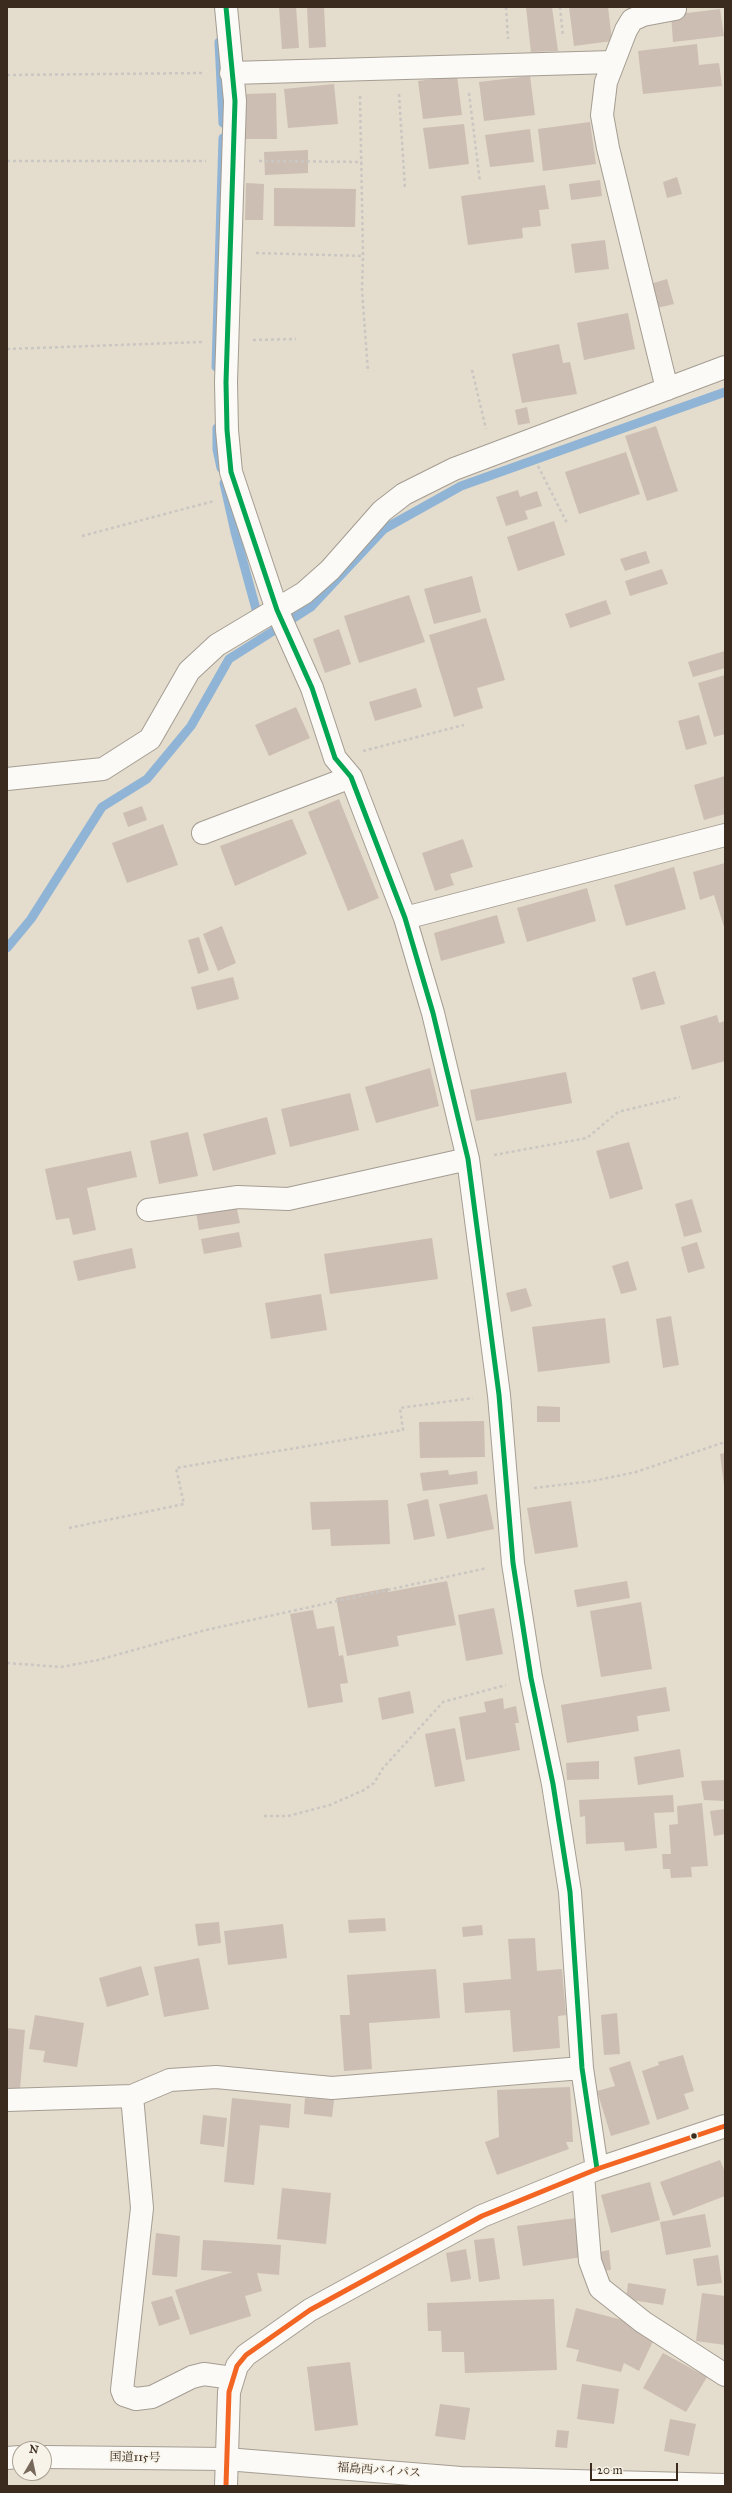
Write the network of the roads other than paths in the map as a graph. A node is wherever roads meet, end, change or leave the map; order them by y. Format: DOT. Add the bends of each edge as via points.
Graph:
graph roads {
  1 [pos="226,7"];
  2 [pos="675,9"];
  3 [pos="631,13"];
  4 [pos="613,62"];
  5 [pos="231,72"];
  6 [pos="725,367"];
  7 [pos="666,389"];
  8 [pos="277,610"];
  9 [pos="351,777"];
  10 [pos="7,779"];
  11 [pos="203,833"];
  12 [pos="725,835"];
  13 [pos="404,918"];
  14 [pos="468,1159"];
  15 [pos="148,1210"];
  16 [pos="582,2068"];
  17 [pos="132,2096"];
  18 [pos="7,2100"];
  19 [pos="725,2126"];
  20 [pos="590,2172"];
  21 [pos="725,2375"];
  22 [pos="232,2378"];
  23 [pos="52,2457"];
  24 [pos="226,2459"];
  25 [pos="725,2485"];
  26 [pos="226,2486"];
  1 -- 5 [label="main road"];
  2 -- 3 [label="main road" via="643,15"];
  3 -- 4 [label="main road"];
  4 -- 5 [label="main road"];
  4 -- 7 [label="main road" via="606,82 602,115"];
  5 -- 8 [label="main road" via="236,100 227,341 227,430 231,472"];
  6 -- 7 [label="main road"];
  7 -- 8 [label="main road" via="454,469 404,494 382,512 325,575 304,594"];
  8 -- 9 [label="main road" via="312,688 335,758"];
  8 -- 10 [label="main road" via="217,645 189,671 150,740 103,769"];
  9 -- 11 [label="main road"];
  9 -- 13 [label="main road"];
  12 -- 13 [label="main road"];
  13 -- 14 [label="main road" via="433,1013"];
  14 -- 15 [label="main road" via="288,1199 238,1197"];
  14 -- 16 [label="main road" via="499,1395 513,1563 570,1892"];
  16 -- 17 [label="main road" via="332,2088 216,2077 170,2080"];
  16 -- 20 [label="main road"];
  17 -- 18 [label="main road"];
  17 -- 22 [label="main road" via="142,2208 122,2390 124,2395 136,2399 152,2397 192,2377 204,2374"];
  19 -- 20 [label="main road"];
  20 -- 21 [label="main road" via="590,2261 600,2288 643,2322"];
  20 -- 22 [label="main road" via="482,2216 310,2310 246,2355"];
  22 -- 24 [label="main road"];
  23 -- 24 [label="main road, 国道115号"];
  24 -- 25 [label="main road, 福島西バイパス" via="462,2478"];
  24 -- 26 [label="main road"];
}
